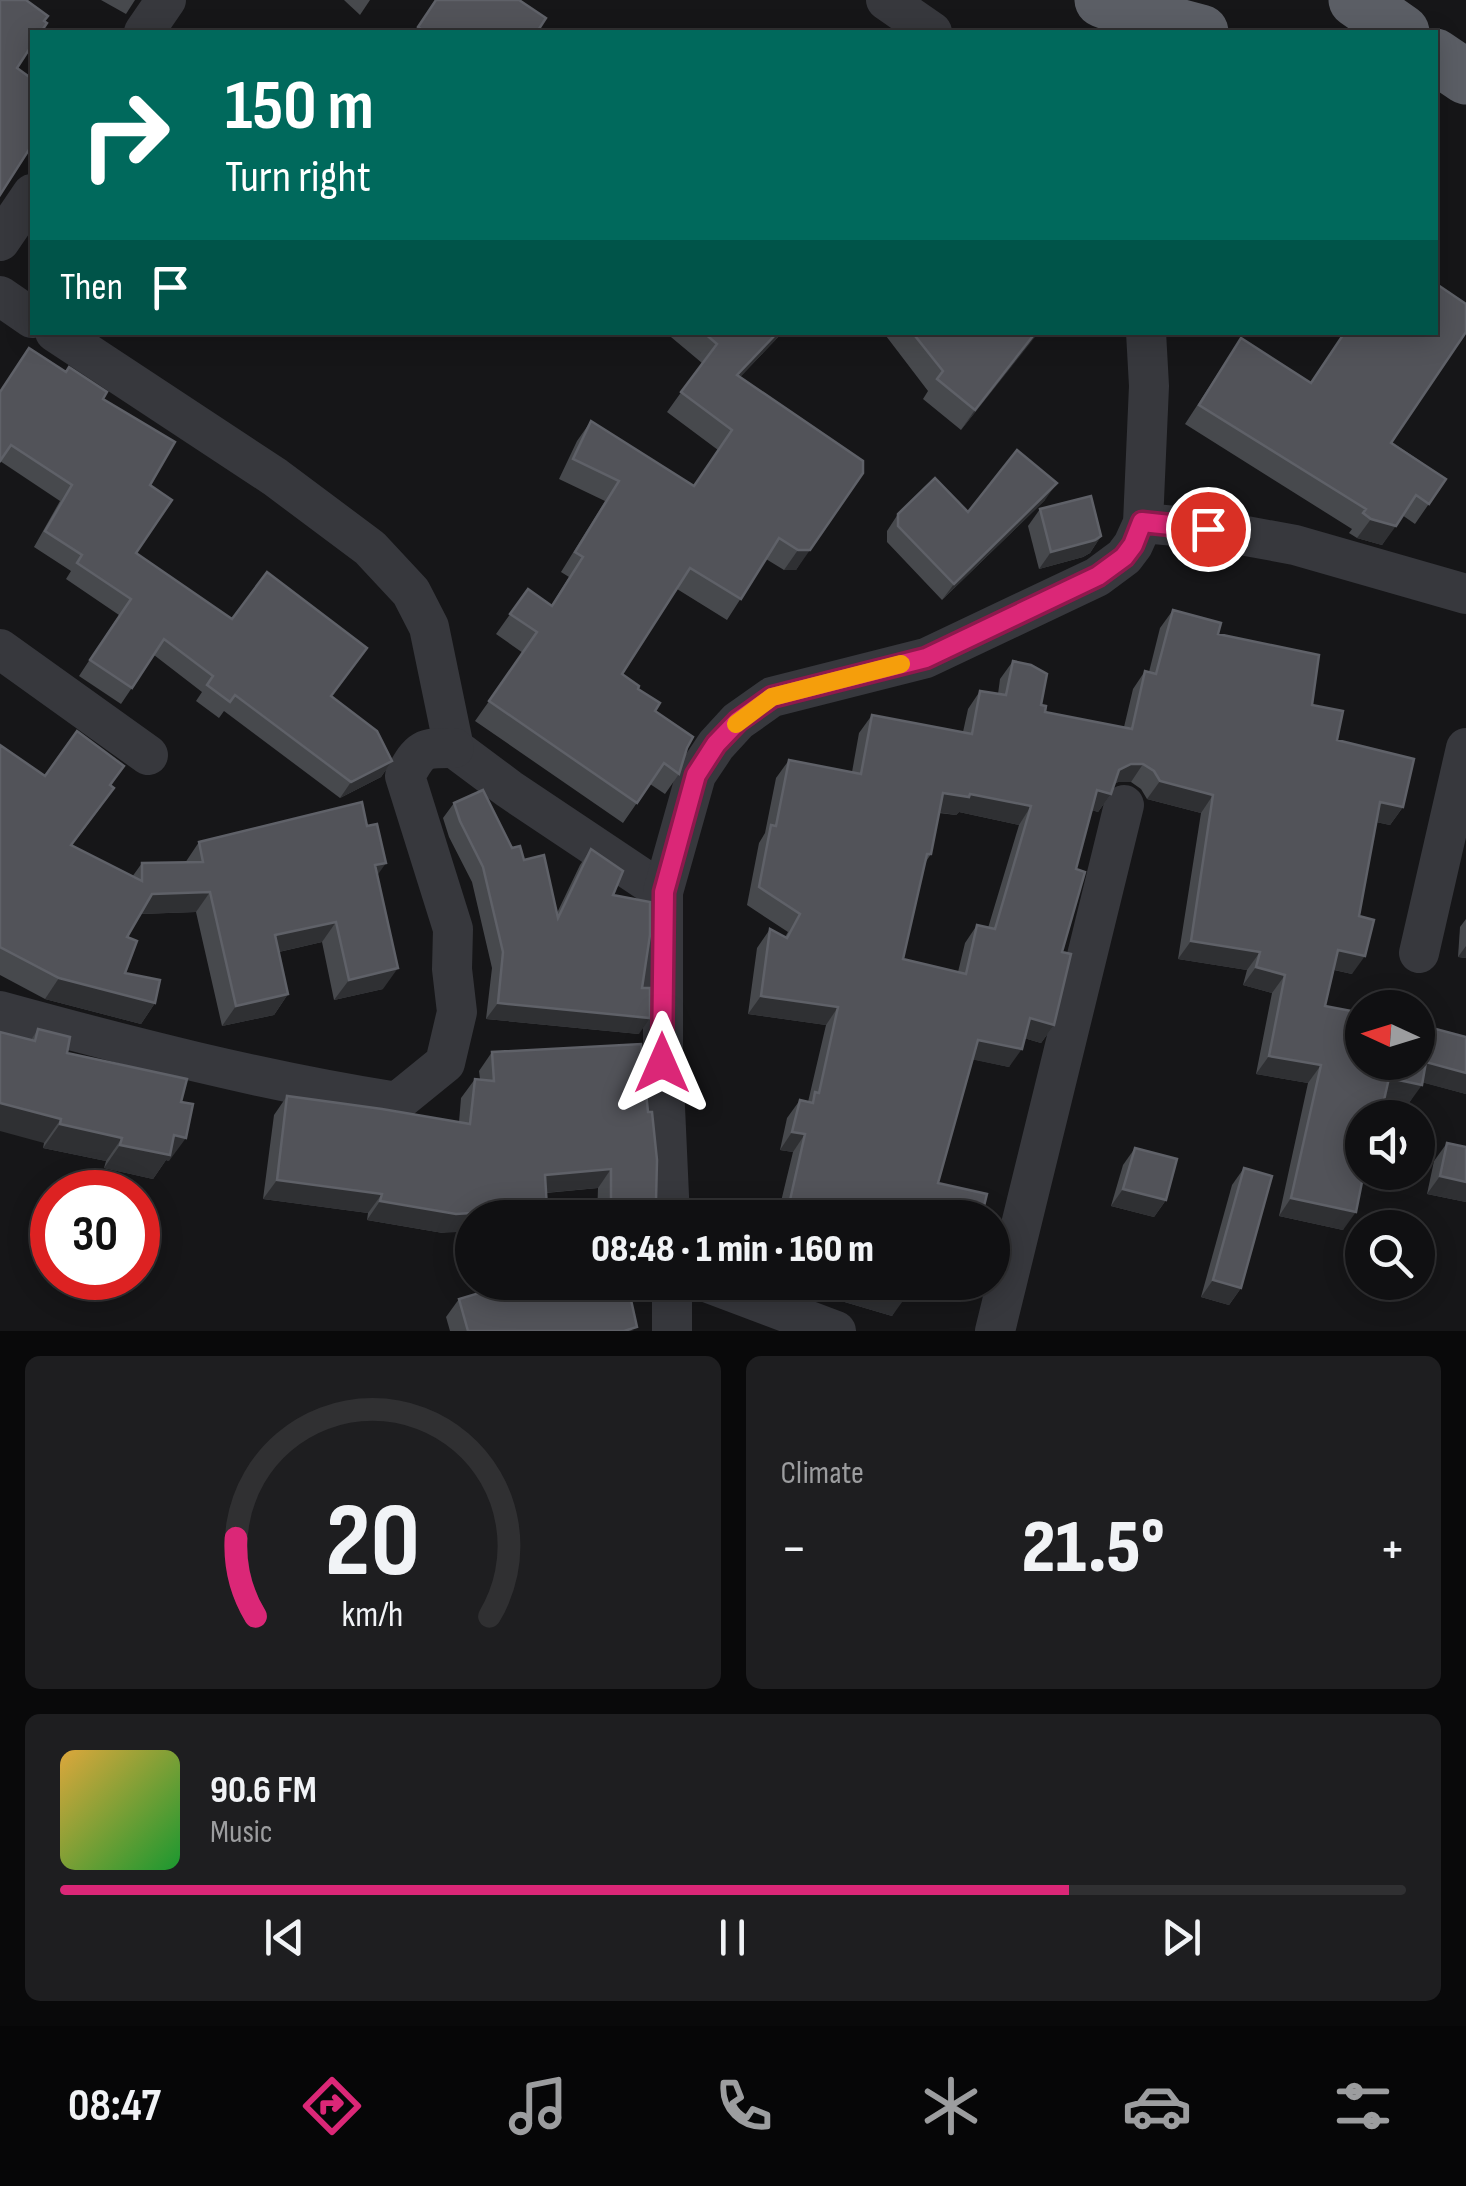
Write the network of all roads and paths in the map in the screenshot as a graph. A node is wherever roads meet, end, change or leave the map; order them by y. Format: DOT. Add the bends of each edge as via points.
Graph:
graph roads {
  1 [pos="166,0"];
  2 [pos="886,0"];
  3 [pos="1102,0"];
  4 [pos="1356,0"];
  5 [pos="145,30"];
  6 [pos="929,30"];
  7 [pos="1194,30"];
  8 [pos="1399,30"];
  9 [pos="1438,58"];
  10 [pos="1438,75"];
  11 [pos="1466,77"];
  12 [pos="1466,87"];
  13 [pos="30,197"];
  14 [pos="0,240"];
  15 [pos="0,296"];
  16 [pos="30,317"];
  17 [pos="60,335"];
  18 [pos="1146,335"];
  19 [pos="1142,522"];
  20 [pos="1466,594"];
  21 [pos="0,649"];
  22 [pos="454,748"];
  23 [pos="1466,748"];
  24 [pos="148,755"];
  25 [pos="1124,805"];
  26 [pos="664,892"];
  27 [pos="1419,953"];
  28 [pos="0,1011"];
  29 [pos="669,1200"];
  30 [pos="672,1300"];
  31 [pos="754,1300"];
  32 [pos="672,1331"];
  33 [pos="836,1331"];
  34 [pos="996,1331"];
  1 -- 5 [label="street"];
  2 -- 6 [label="street"];
  3 -- 7 [label="highway"];
  4 -- 8 [label="highway"];
  9 -- 11 [label="highway"];
  10 -- 12 [label="highway"];
  13 -- 14 [label="street"];
  15 -- 16 [label="street"];
  17 -- 22 [label="street" via="370,548 411,592 429,626"];
  18 -- 19 [label="street"];
  19 -- 20 [label="street" via="1295,545"];
  19 -- 26 [label="street" via="1124,557 1098,576 926,658 772,697 738,721 696,775"];
  21 -- 24 [label="street"];
  22 -- 26 [label="street"];
  22 -- 28 [label="street" via="427,748 405,776 453,929 457,1012 445,1063 397,1102 108,1041"];
  23 -- 27 [label="street"];
  25 -- 34 [label="street"];
  26 -- 29 [label="street"];
  30 -- 32 [label="street"];
  31 -- 33 [label="street"];
}
